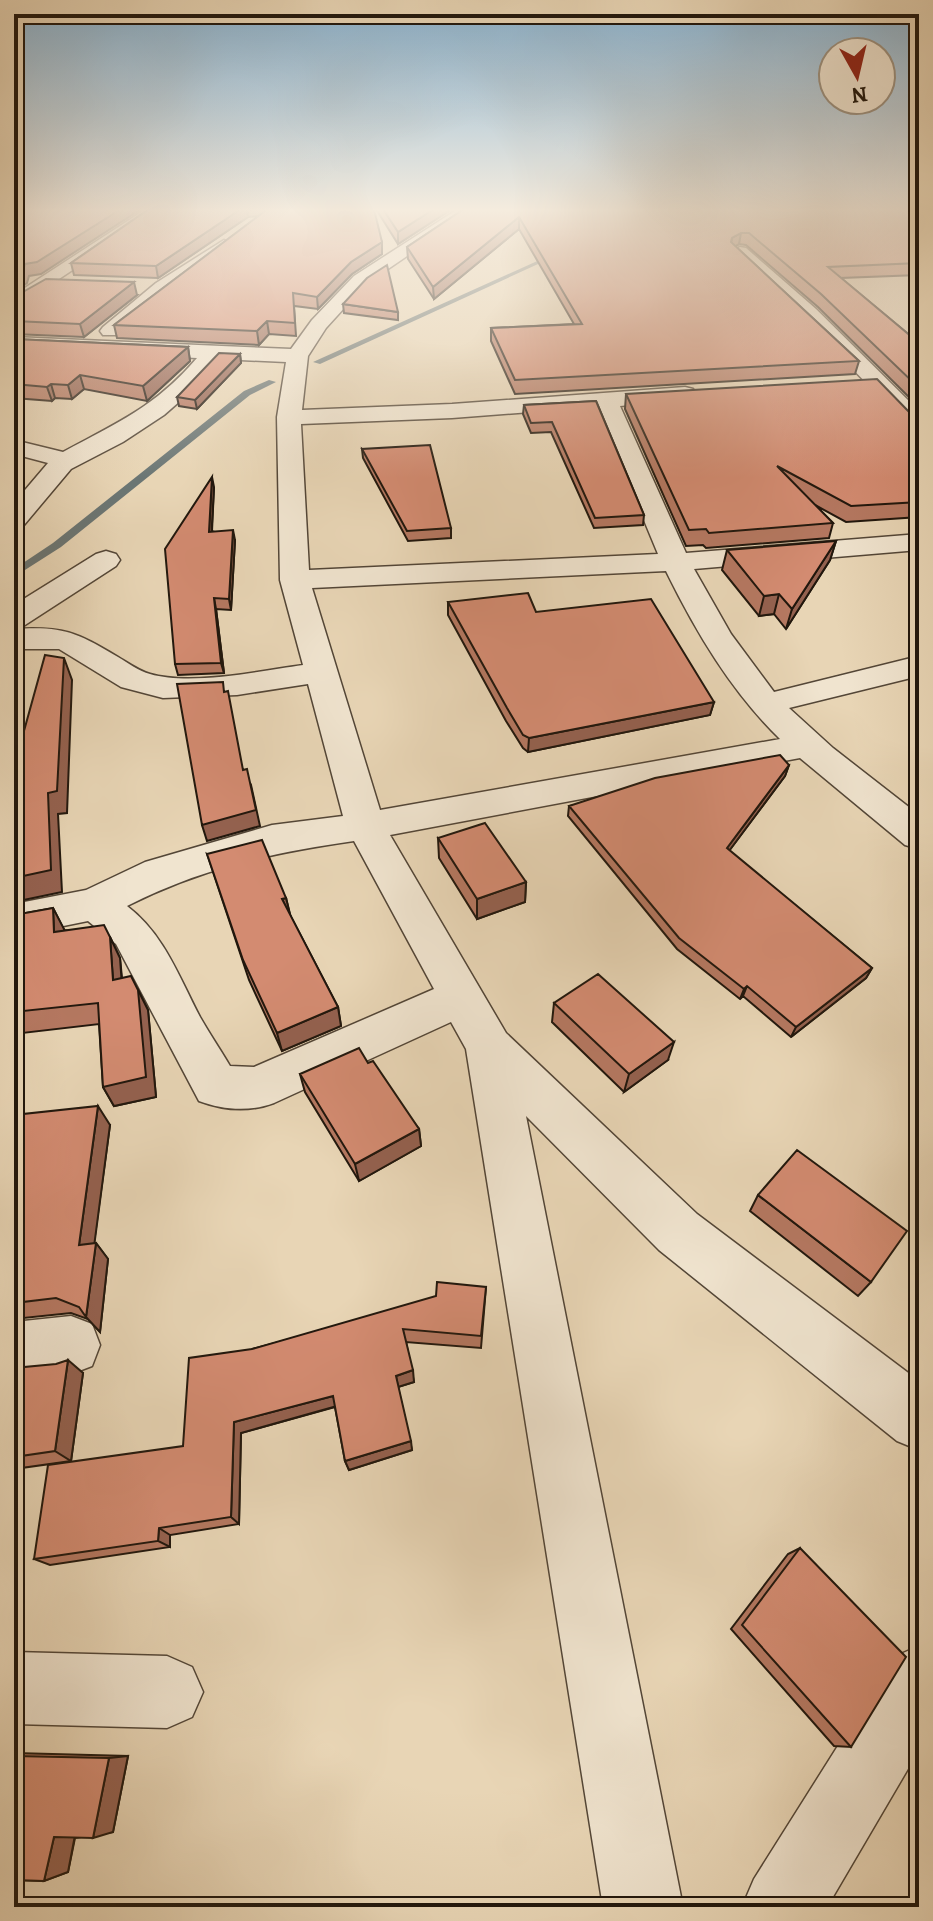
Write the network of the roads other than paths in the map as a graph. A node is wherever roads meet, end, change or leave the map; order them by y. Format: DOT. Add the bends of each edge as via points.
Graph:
graph roads {
  1 [pos="149,299"];
  2 [pos="343,299"];
  3 [pos="797,299"];
  4 [pos="14,343"];
  5 [pos="90,346"];
  6 [pos="213,352"];
  7 [pos="297,356"];
  8 [pos="879,383"];
  9 [pos="848,384"];
  10 [pos="711,392"];
  11 [pos="605,398"];
  12 [pos="289,417"];
  13 [pos="919,424"];
  14 [pos="14,447"];
  15 [pos="66,460"];
  16 [pos="14,519"];
  17 [pos="919,542"];
  18 [pos="106,560"];
  19 [pos="676,562"];
  20 [pos="295,580"];
  21 [pos="14,618"];
  22 [pos="14,639"];
  23 [pos="919,666"];
  24 [pos="320,672"];
  25 [pos="766,704"];
  26 [pos="809,745"];
  27 [pos="365,826"];
  28 [pos="919,835"];
  29 [pos="95,904"];
  30 [pos="14,920"];
  31 [pos="476,1022"];
  32 [pos="71,1345"];
  33 [pos="14,1351"];
  34 [pos="919,1419"];
  35 [pos="919,1682"];
  36 [pos="14,1688"];
  37 [pos="167,1692"];
  38 [pos="643,1907"];
  39 [pos="782,1907"];
  1 -- 5 [label="street"];
  2 -- 7 [label="street"];
  3 -- 8 [label="street"];
  4 -- 5 [label="street"];
  5 -- 6 [label="street"];
  6 -- 7 [label="street"];
  6 -- 15 [label="street" via="190,381 148,416"];
  7 -- 12 [label="street"];
  8 -- 9 [label="street"];
  8 -- 13 [label="street"];
  10 -- 11 [label="street"];
  11 -- 12 [label="street"];
  11 -- 19 [label="street"];
  12 -- 20 [label="street"];
  14 -- 15 [label="street"];
  15 -- 16 [label="street"];
  17 -- 19 [label="street"];
  18 -- 21 [label="street"];
  19 -- 20 [label="street"];
  19 -- 25 [label="street" via="711,630"];
  20 -- 24 [label="street"];
  22 -- 24 [label="street" via="67,640 133,680 163,688 237,685"];
  23 -- 25 [label="street"];
  24 -- 27 [label="street"];
  25 -- 26 [label="street"];
  26 -- 27 [label="street"];
  26 -- 28 [label="street"];
  27 -- 29 [label="street" via="272,839 159,872"];
  27 -- 31 [label="street"];
  29 -- 30 [label="street"];
  29 -- 31 [label="street" via="131,932 216,1086 257,1088"];
  31 -- 34 [label="street" via="678,1232"];
  31 -- 38 [label="street"];
  32 -- 33 [label="street"];
  35 -- 39 [label="street"];
  36 -- 37 [label="street"];
}
